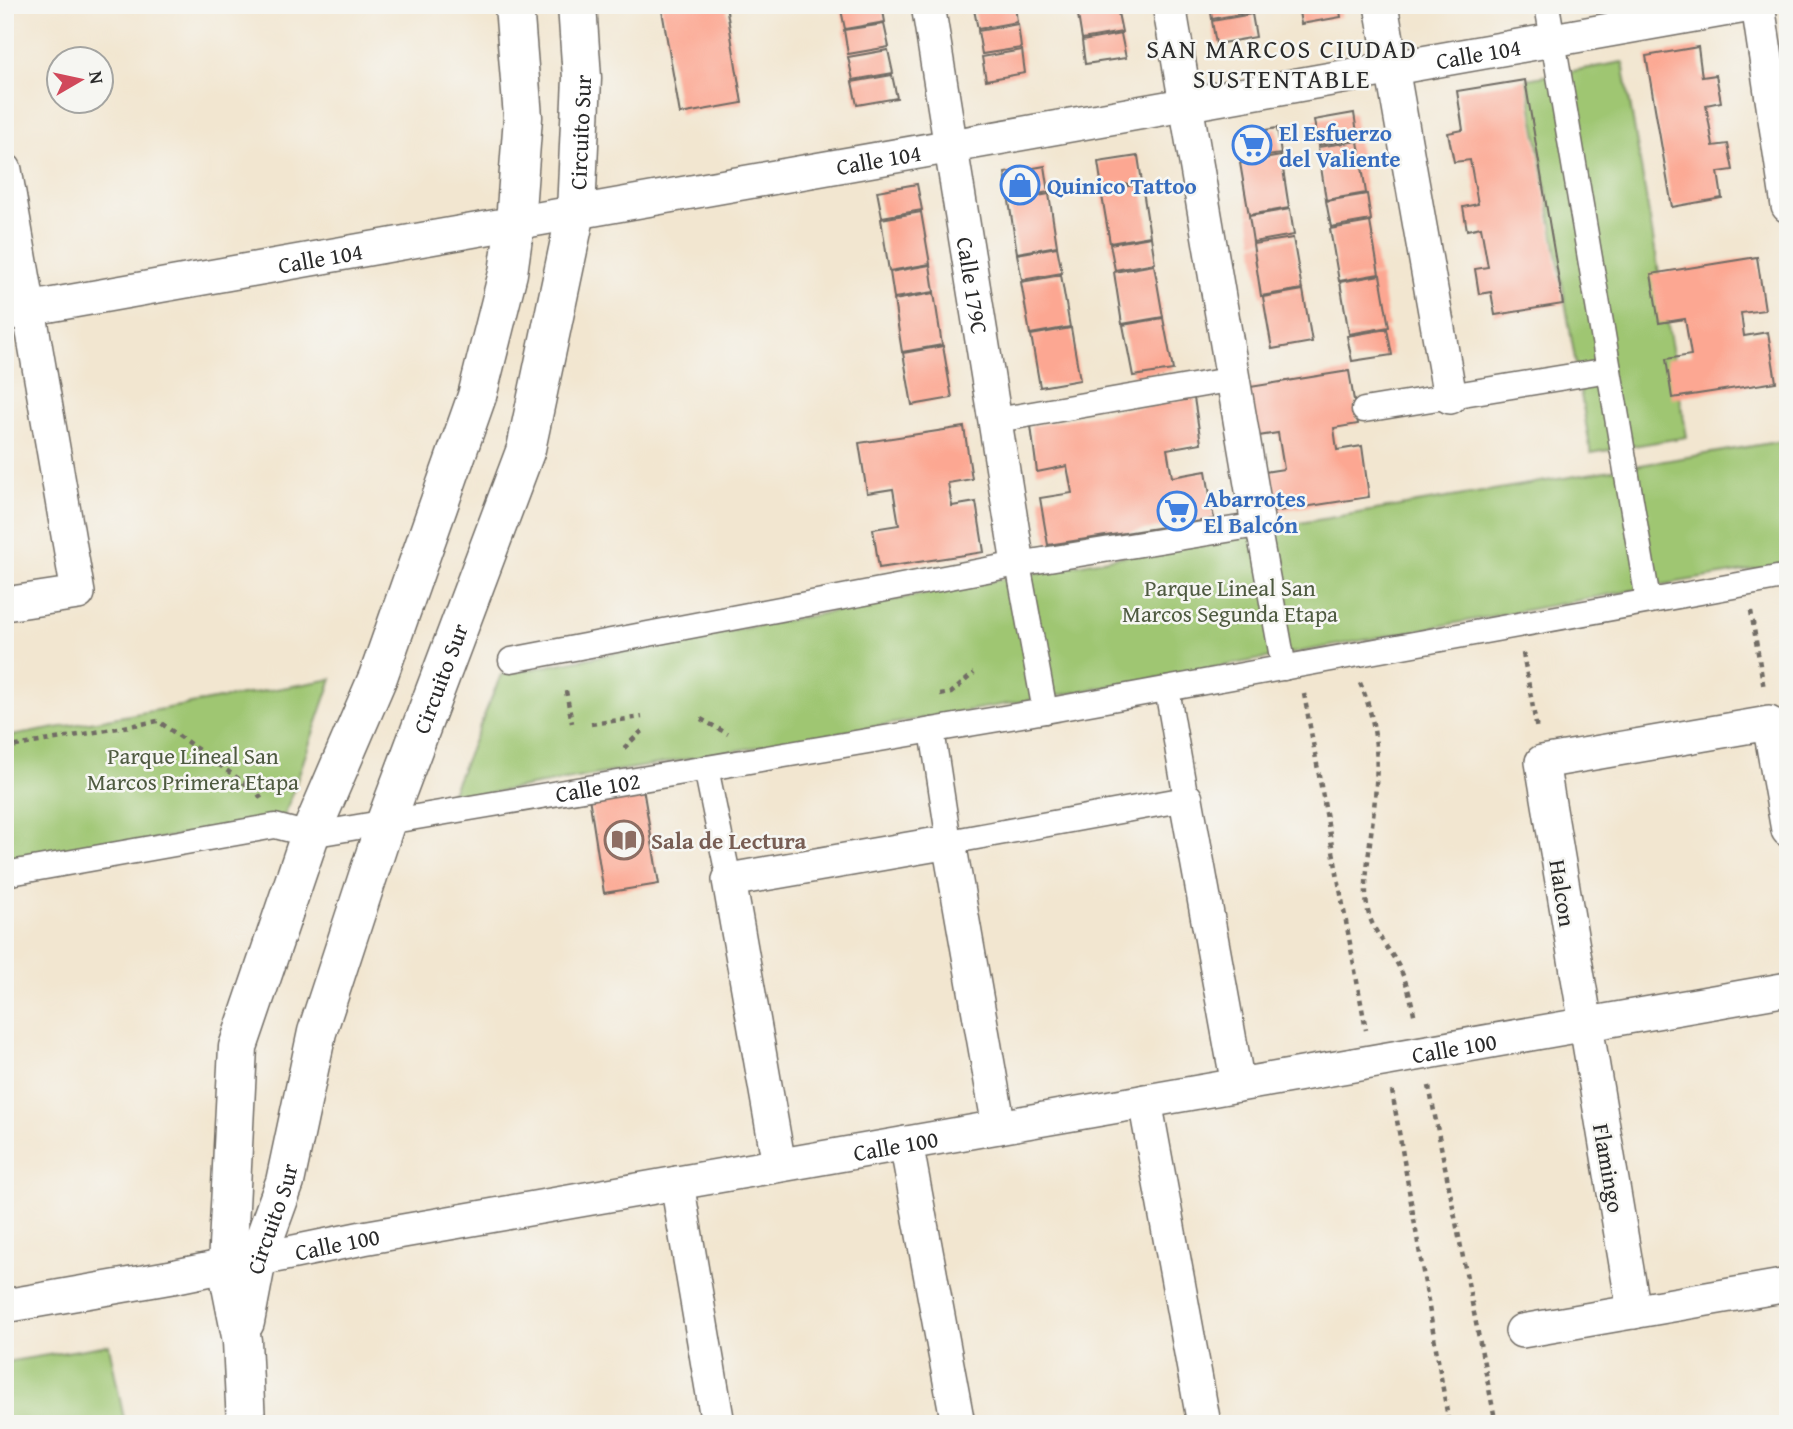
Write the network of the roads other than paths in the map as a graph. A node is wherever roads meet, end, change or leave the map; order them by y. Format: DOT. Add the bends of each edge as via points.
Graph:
graph roads {
  1 [pos="514,5"];
  2 [pos="577,5"];
  3 [pos="928,5"];
  4 [pos="1169,5"];
  5 [pos="1381,5"];
  6 [pos="1548,5"];
  7 [pos="1751,5"];
  8 [pos="1758,5"];
  9 [pos="1553,40"];
  10 [pos="1392,69"];
  11 [pos="1187,104"];
  12 [pos="951,146"];
  13 [pos="5,170"];
  14 [pos="1788,206"];
  15 [pos="576,212"];
  16 [pos="515,223"];
  17 [pos="17,311"];
  18 [pos="1609,370"];
  19 [pos="1234,379"];
  20 [pos="1450,397"];
  21 [pos="1364,410"];
  22 [pos="997,420"];
  23 [pos="1258,525"];
  24 [pos="1018,564"];
  25 [pos="1788,576"];
  26 [pos="1648,600"];
  27 [pos="5,604"];
  28 [pos="511,660"];
  29 [pos="1292,666"];
  30 [pos="1167,689"];
  31 [pos="1045,712"];
  32 [pos="932,730"];
  33 [pos="706,768"];
  34 [pos="1186,799"];
  35 [pos="386,821"];
  36 [pos="1788,830"];
  37 [pos="310,835"];
  38 [pos="949,842"];
  39 [pos="5,874"];
  40 [pos="729,880"];
  41 [pos="1788,989"];
  42 [pos="1585,1025"];
  43 [pos="1238,1085"];
  44 [pos="1145,1101"];
  45 [pos="999,1127"];
  46 [pos="906,1143"];
  47 [pos="779,1165"];
  48 [pos="677,1183"];
  49 [pos="242,1263"];
  50 [pos="1788,1285"];
  51 [pos="5,1306"];
  52 [pos="1634,1311"];
  53 [pos="1522,1331"];
  54 [pos="246,1424"];
  55 [pos="718,1424"];
  56 [pos="958,1424"];
  57 [pos="1204,1424"];
  1 -- 16 [label="street, Circuito Sur" via="523,117"];
  2 -- 15 [label="street, Circuito Sur" via="582,78"];
  3 -- 12 [label="street, Calle 179C"];
  4 -- 11 [label="street"];
  5 -- 10 [label="street"];
  6 -- 9 [label="street"];
  7 -- 9 [label="street, Calle 104"];
  8 -- 14 [label="street"];
  9 -- 10 [label="street, Calle 104"];
  9 -- 18 [label="street"];
  10 -- 11 [label="street, Calle 104"];
  10 -- 20 [label="street"];
  11 -- 12 [label="street, Calle 104"];
  11 -- 19 [label="street"];
  12 -- 15 [label="street, Calle 104"];
  12 -- 22 [label="street, Calle 179C"];
  13 -- 17 [label="street"];
  15 -- 16 [label="street, Calle 104"];
  15 -- 35 [label="street, Circuito Sur" via="526,449"];
  16 -- 17 [label="street, Calle 104"];
  16 -- 37 [label="street, Circuito Sur" via="508,273 477,396 378,677"];
  17 -- 27 [label="street" via="78,593"];
  18 -- 20 [label="street"];
  18 -- 26 [label="street"];
  19 -- 22 [label="street"];
  19 -- 23 [label="street"];
  20 -- 21 [label="street"];
  22 -- 24 [label="street, Calle 179C"];
  23 -- 24 [label="street"];
  23 -- 29 [label="street"];
  24 -- 28 [label="street"];
  24 -- 31 [label="street"];
  25 -- 26 [label="street, Calle 102"];
  26 -- 29 [label="street, Calle 102"];
  29 -- 30 [label="street, Calle 102"];
  30 -- 31 [label="street, Calle 102"];
  30 -- 34 [label="street"];
  31 -- 32 [label="street, Calle 102"];
  32 -- 33 [label="street, Calle 102"];
  32 -- 38 [label="street"];
  33 -- 35 [label="street, Calle 102"];
  33 -- 40 [label="street"];
  34 -- 38 [label="street"];
  34 -- 43 [label="street"];
  35 -- 37 [label="street, Calle 102"];
  35 -- 49 [label="street, Circuito Sur" via="317,1032 285,1182"];
  36 -- 42 [label="street, Halcon" via="1769,723 1542,762"];
  37 -- 39 [label="street, Calle 102" via="275,826"];
  37 -- 49 [label="street, Circuito Sur" via="238,1047"];
  38 -- 40 [label="street"];
  38 -- 45 [label="street"];
  40 -- 47 [label="street"];
  41 -- 42 [label="street, Calle 100"];
  42 -- 43 [label="street, Calle 100"];
  42 -- 52 [label="street, Flamingo"];
  43 -- 44 [label="street, Calle 100"];
  44 -- 45 [label="street, Calle 100"];
  44 -- 57 [label="street"];
  45 -- 46 [label="street, Calle 100"];
  46 -- 47 [label="street, Calle 100"];
  46 -- 56 [label="street"];
  47 -- 48 [label="street, Calle 100"];
  48 -- 49 [label="street, Calle 100"];
  48 -- 55 [label="street"];
  49 -- 51 [label="street, Calle 100"];
  49 -- 54 [label="street, Circuito Sur"];
  50 -- 52 [label="street"];
  52 -- 53 [label="street"];
}
